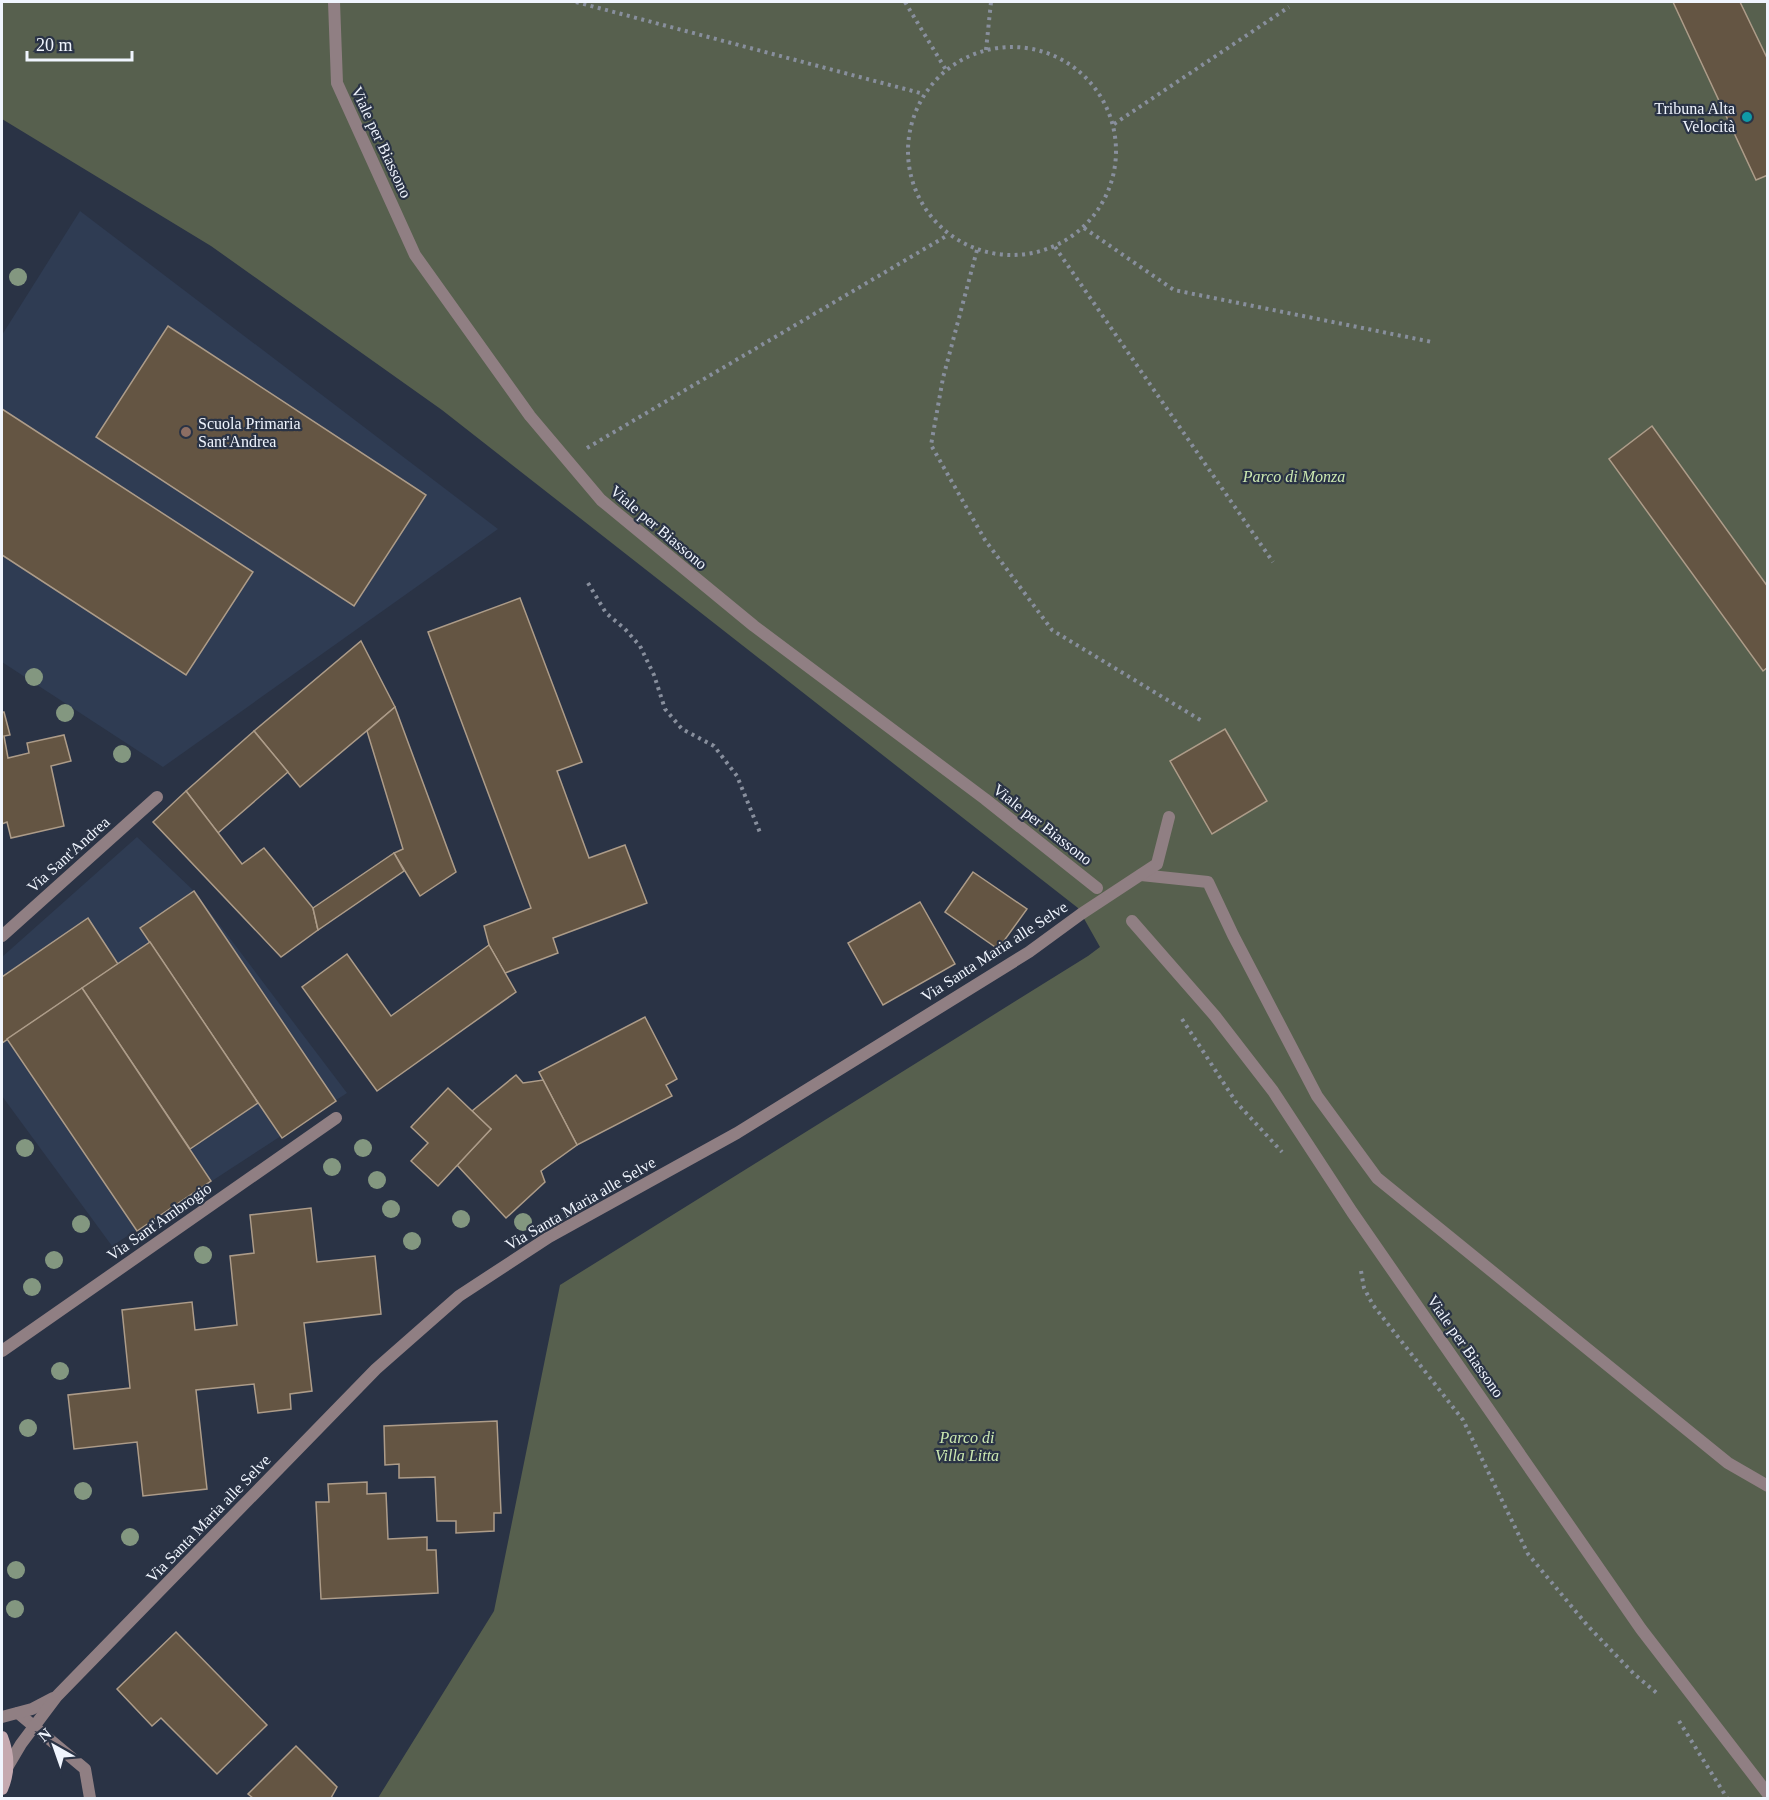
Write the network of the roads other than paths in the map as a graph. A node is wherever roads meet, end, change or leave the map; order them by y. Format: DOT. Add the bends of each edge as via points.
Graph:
graph roads {
  1 [pos="334,2"];
  2 [pos="157,797"];
  3 [pos="1169,817"];
  4 [pos="1141,875"];
  5 [pos="1097,888"];
  6 [pos="1132,921"];
  7 [pos="2,936"];
  8 [pos="336,1118"];
  9 [pos="2,1351"];
  10 [pos="1767,1486"];
  11 [pos="57,1696"];
  12 [pos="18,1713"];
  13 [pos="2,1717"];
  14 [pos="34,1727"];
  15 [pos="2,1737"];
  16 [pos="8,1766"];
  17 [pos="2,1789"];
  18 [pos="1767,1794"];
  19 [pos="90,1798"];
  1 -- 5 [label="street, Viale per Biassono" via="337,83 416,255 530,416 566,460 601,500 754,626"];
  2 -- 7 [label="street, Via Sant'Andrea"];
  3 -- 4 [label="street, Via Santa Maria alle Selve" via="1157,864"];
  4 -- 10 [label="street" via="1208,882 1317,1096 1377,1178 1728,1463"];
  4 -- 11 [label="street, Via Santa Maria alle Selve" via="1029,952 747,1127 549,1237 459,1296 376,1369"];
  6 -- 18 [label="street, Viale per Biassono" via="1215,1016 1273,1091 1352,1212 1641,1629"];
  8 -- 9 [label="street, Via Sant'Ambrogio"];
  11 -- 12 [label="street, Via Santa Maria alle Selve"];
  11 -- 14 [label="street, Via Santa Maria alle Selve"];
  12 -- 13 [label="street, Via Santa Maria alle Selve"];
  12 -- 14 [label="street"];
  14 -- 16 [label="street, Via Santa Maria alle Selve"];
  14 -- 19 [label="street" via="86,1769"];
  15 -- 16 [label="main road"];
  16 -- 17 [label="main road"];
}
